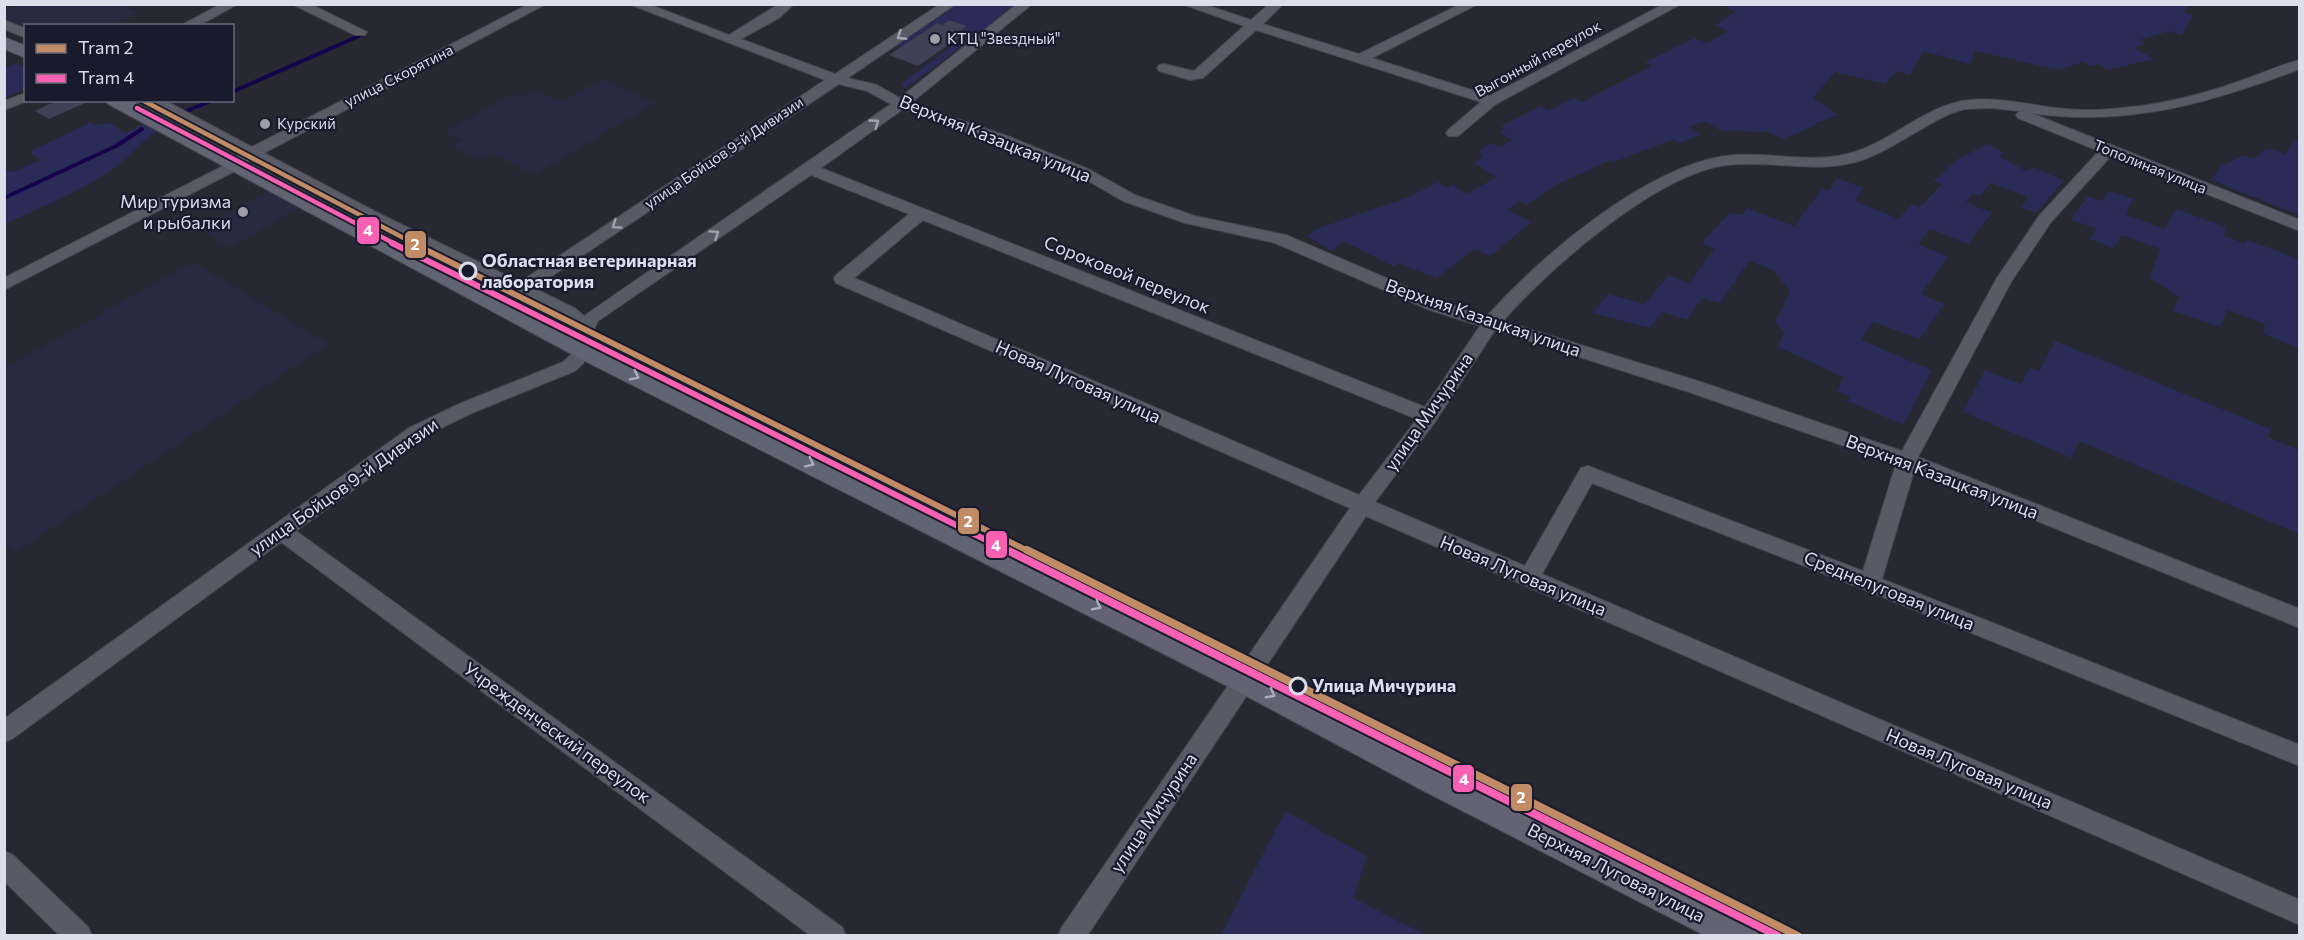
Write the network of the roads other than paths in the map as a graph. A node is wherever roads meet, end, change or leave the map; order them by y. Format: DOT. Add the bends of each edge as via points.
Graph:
graph roads {
  1 [pos="232,4"];
  2 [pos="298,4"];
  3 [pos="540,4"];
  4 [pos="635,4"];
  5 [pos="788,4"];
  6 [pos="950,4"];
  7 [pos="1026,4"];
  8 [pos="1188,4"];
  9 [pos="1277,4"];
  10 [pos="1472,4"];
  11 [pos="1675,4"];
  12 [pos="4,24"];
  13 [pos="190,24"];
  14 [pos="1254,25"];
  15 [pos="360,32"];
  16 [pos="24,33"];
  17 [pos="729,40"];
  18 [pos="4,42"];
  19 [pos="24,52"];
  20 [pos="1362,58"];
  21 [pos="2300,64"];
  22 [pos="1164,68"];
  23 [pos="835,79"];
  24 [pos="24,99"];
  25 [pos="1491,101"];
  26 [pos="119,102"];
  27 [pos="156,102"];
  28 [pos="901,104"];
  29 [pos="4,106"];
  30 [pos="2001,106"];
  31 [pos="1453,133"];
  32 [pos="2108,150"];
  33 [pos="252,153"];
  34 [pos="234,166"];
  35 [pos="810,169"];
  36 [pos="921,213"];
  37 [pos="2300,226"];
  38 [pos="4,285"];
  39 [pos="636,286"];
  40 [pos="522,288"];
  41 [pos="503,307"];
  42 [pos="570,313"];
  43 [pos="1491,323"];
  44 [pos="584,339"];
  45 [pos="1428,416"];
  46 [pos="1907,460"];
  47 [pos="1362,506"];
  48 [pos="282,531"];
  49 [pos="1529,578"];
  50 [pos="1870,583"];
  51 [pos="2300,619"];
  52 [pos="1244,680"];
  53 [pos="4,732"];
  54 [pos="2300,756"];
  55 [pos="4,863"];
  56 [pos="2300,913"];
  57 [pos="79,936"];
  58 [pos="833,936"];
  59 [pos="1071,936"];
  60 [pos="1742,936"];
  1 -- 13 [label="street"];
  2 -- 15 [label="street"];
  3 -- 33 [label="street, улица Скорятина"];
  4 -- 17 [label="street, Верхняя Казацкая улица"];
  5 -- 17 [label="street"];
  6 -- 23 [label="street, улица Бойцов 9-й Дивизии, one-way"];
  7 -- 28 [label="street, улица Бойцов 9-й Дивизии"];
  8 -- 14 [label="street"];
  9 -- 14 [label="street"];
  10 -- 20 [label="street"];
  11 -- 25 [label="street, Выгонный переулок"];
  12 -- 16 [label="street"];
  14 -- 20 [label="street"];
  14 -- 22 [label="street" via="1198,75"];
  17 -- 23 [label="street, Верхняя Казацкая улица"];
  18 -- 19 [label="main road"];
  20 -- 25 [label="street"];
  21 -- 30 [label="street, улица Мичурина" via="2210,97 2159,109 2081,114"];
  23 -- 28 [label="street, Верхняя Казацкая улица" via="872,88"];
  23 -- 40 [label="street, улица Бойцов 9-й Дивизии, one-way"];
  24 -- 29 [label="street"];
  25 -- 31 [label="street, Выгонный переулок"];
  26 -- 34 [label="main road, Верхняя Луговая улица"];
  27 -- 33 [label="street"];
  35 -- 28 [label="street, улица Бойцов 9-й Дивизии, one-way"];
  28 -- 43 [label="street, Верхняя Казацкая улица" via="1083,172 1129,198 1191,220 1280,239 1397,291"];
  30 -- 32 [label="street, Тополиная улица"];
  30 -- 43 [label="street, улица Мичурина" via="1957,107 1843,160 1726,160 1684,173 1617,211 1551,264"];
  32 -- 37 [label="street, Тополиная улица"];
  32 -- 46 [label="street" via="2045,219 2023,251"];
  33 -- 34 [label="street, улица Скорятина"];
  33 -- 40 [label="street"];
  34 -- 38 [label="street, улица Скорятина"];
  34 -- 41 [label="main road, Верхняя Луговая улица"];
  35 -- 36 [label="street, Сороковой переулок"];
  39 -- 35 [label="street, улица Бойцов 9-й Дивизии, one-way"];
  36 -- 45 [label="street, Сороковой переулок"];
  36 -- 47 [label="street, Новая Луговая улица" via="842,279"];
  39 -- 42 [label="street" via="606,303"];
  39 -- 44 [label="street, улица Бойцов 9-й Дивизии" via="592,317"];
  40 -- 41 [label="street, улица Бойцов 9-й Дивизии"];
  40 -- 42 [label="street"];
  41 -- 42 [label="street" via="536,314"];
  41 -- 44 [label="main road, Верхняя Луговая улица"];
  42 -- 44 [label="street"];
  43 -- 45 [label="street, улица Мичурина"];
  43 -- 46 [label="street, Верхняя Казацкая улица" via="1695,387"];
  44 -- 48 [label="street, улица Бойцов 9-й Дивизии" via="577,362 568,368 436,421"];
  44 -- 52 [label="main road, Верхняя Луговая улица, one-way"];
  45 -- 47 [label="street, улица Мичурина"];
  46 -- 50 [label="street"];
  46 -- 51 [label="street, Верхняя Казацкая улица"];
  47 -- 49 [label="street, Новая Луговая улица"];
  47 -- 52 [label="street, улица Мичурина"];
  48 -- 53 [label="street, улица Бойцов 9-й Дивизии"];
  48 -- 58 [label="street, Учрежденческий переулок"];
  49 -- 50 [label="street, Среднелуговая улица" via="1588,473"];
  49 -- 56 [label="street, Новая Луговая улица"];
  50 -- 54 [label="street, Среднелуговая улица"];
  52 -- 59 [label="street, улица Мичурина"];
  52 -- 60 [label="main road, Верхняя Луговая улица, one-way"];
  55 -- 57 [label="street"];
}
